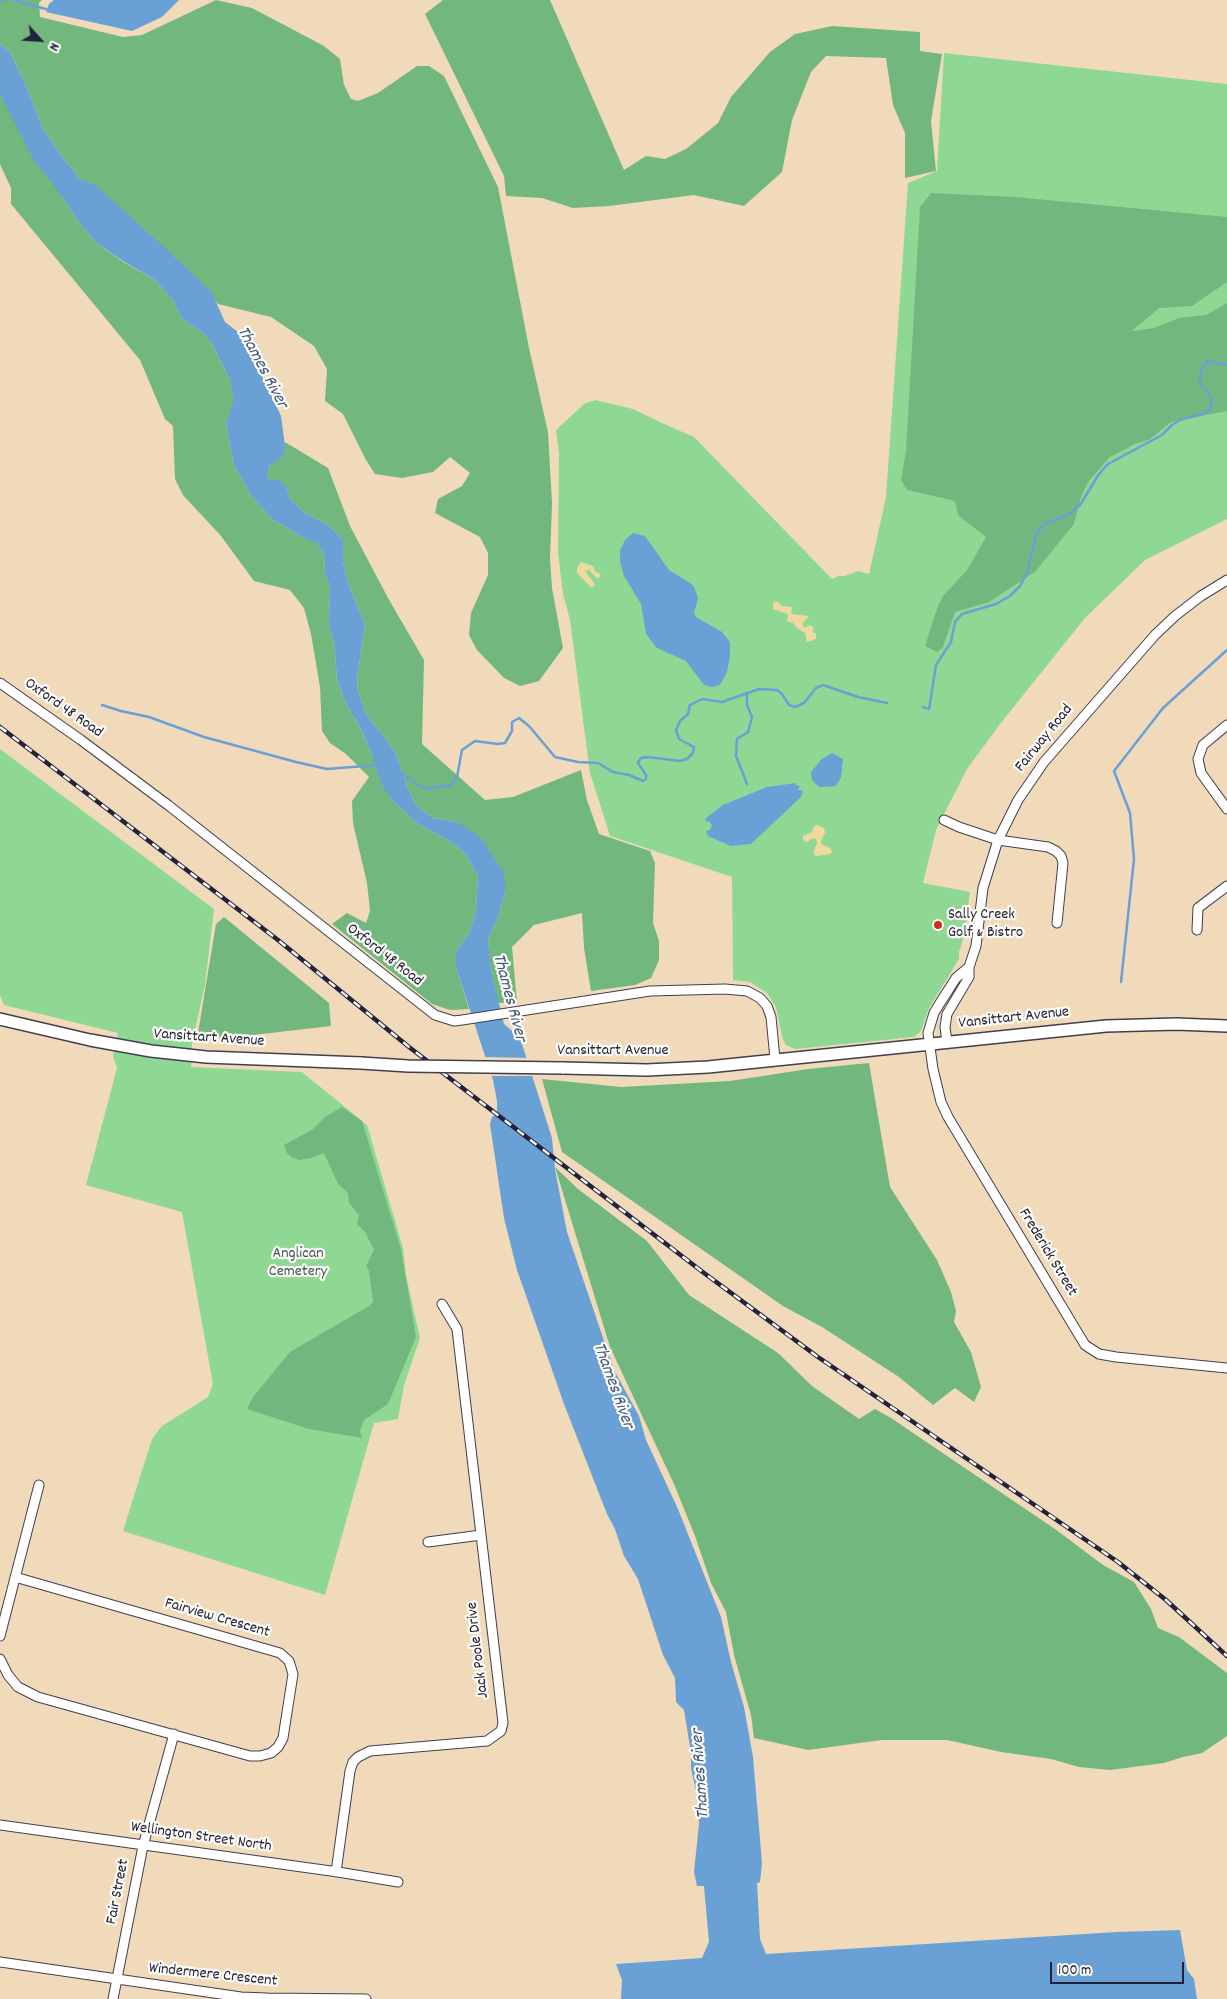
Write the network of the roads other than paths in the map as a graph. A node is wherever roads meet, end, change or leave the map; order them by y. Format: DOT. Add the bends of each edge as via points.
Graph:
graph roads {
  1 [pos="1227,580"];
  2 [pos="0,683"];
  3 [pos="1227,726"];
  4 [pos="1227,809"];
  5 [pos="944,820"];
  6 [pos="998,840"];
  7 [pos="1227,886"];
  8 [pos="1057,923"];
  9 [pos="1197,930"];
  10 [pos="969,967"];
  11 [pos="0,1019"];
  12 [pos="1227,1026"];
  13 [pos="946,1042"];
  14 [pos="930,1044"];
  15 [pos="775,1059"];
  16 [pos="442,1304"];
  17 [pos="1227,1368"];
  18 [pos="39,1485"];
  19 [pos="481,1535"];
  20 [pos="428,1542"];
  21 [pos="15,1577"];
  22 [pos="0,1636"];
  23 [pos="0,1659"];
  24 [pos="174,1734"];
  25 [pos="0,1825"];
  26 [pos="143,1846"];
  27 [pos="336,1872"];
  28 [pos="398,1882"];
  29 [pos="0,1962"];
  30 [pos="117,1979"];
  31 [pos="113,1999"];
  32 [pos="366,1999"];
  1 -- 6 [label="street, Fairway Road" via="1163,627 1106,688 1038,769"];
  2 -- 15 [label="street, Oxford 48 Road" via="168,805 435,1015 454,1021 650,991 748,991 768,1006"];
  3 -- 4 [label="street" via="1203,745 1198,759 1201,773"];
  5 -- 6 [label="street"];
  6 -- 8 [label="street" via="1048,847 1061,856 1063,870"];
  6 -- 10 [label="street, Fairway Road" via="984,888 976,946"];
  7 -- 9 [label="street" via="1198,908"];
  10 -- 13 [label="street, Fairway Road" via="969,978 947,1014"];
  10 -- 14 [label="street, Fairway Road" via="956,978 934,1013 928,1033"];
  11 -- 15 [label="main road, Vansittart Avenue, bridge" via="150,1051 206,1057 408,1066 647,1070"];
  12 -- 13 [label="main road, Vansittart Avenue" via="1106,1026"];
  13 -- 14 [label="main road, Vansittart Avenue"];
  14 -- 15 [label="main road, Vansittart Avenue"];
  14 -- 17 [label="street, Frederick Street" via="940,1102 948,1118 1084,1345 1105,1355"];
  16 -- 19 [label="street, Jack Poole Drive" via="457,1329"];
  18 -- 21 [label="street"];
  19 -- 20 [label="street"];
  19 -- 27 [label="street, Jack Poole Drive" via="503,1724 501,1731 487,1741 370,1751 358,1757 350,1771"];
  21 -- 22 [label="street"];
  21 -- 24 [label="street, Fairview Crescent" via="276,1652 289,1661 293,1679 286,1728 284,1738 271,1753 251,1756"];
  23 -- 24 [label="street, Fairview Crescent" via="16,1684 32,1694"];
  24 -- 26 [label="street, Fair Street"];
  25 -- 26 [label="street, Wellington Street North"];
  26 -- 27 [label="street, Wellington Street North"];
  26 -- 30 [label="street, Fair Street"];
  27 -- 28 [label="street, Wellington Street North"];
  29 -- 30 [label="street, Windermere Crescent"];
  30 -- 31 [label="street, Fair Street"];
  30 -- 32 [label="street, Windermere Crescent" via="254,1998"];
}
